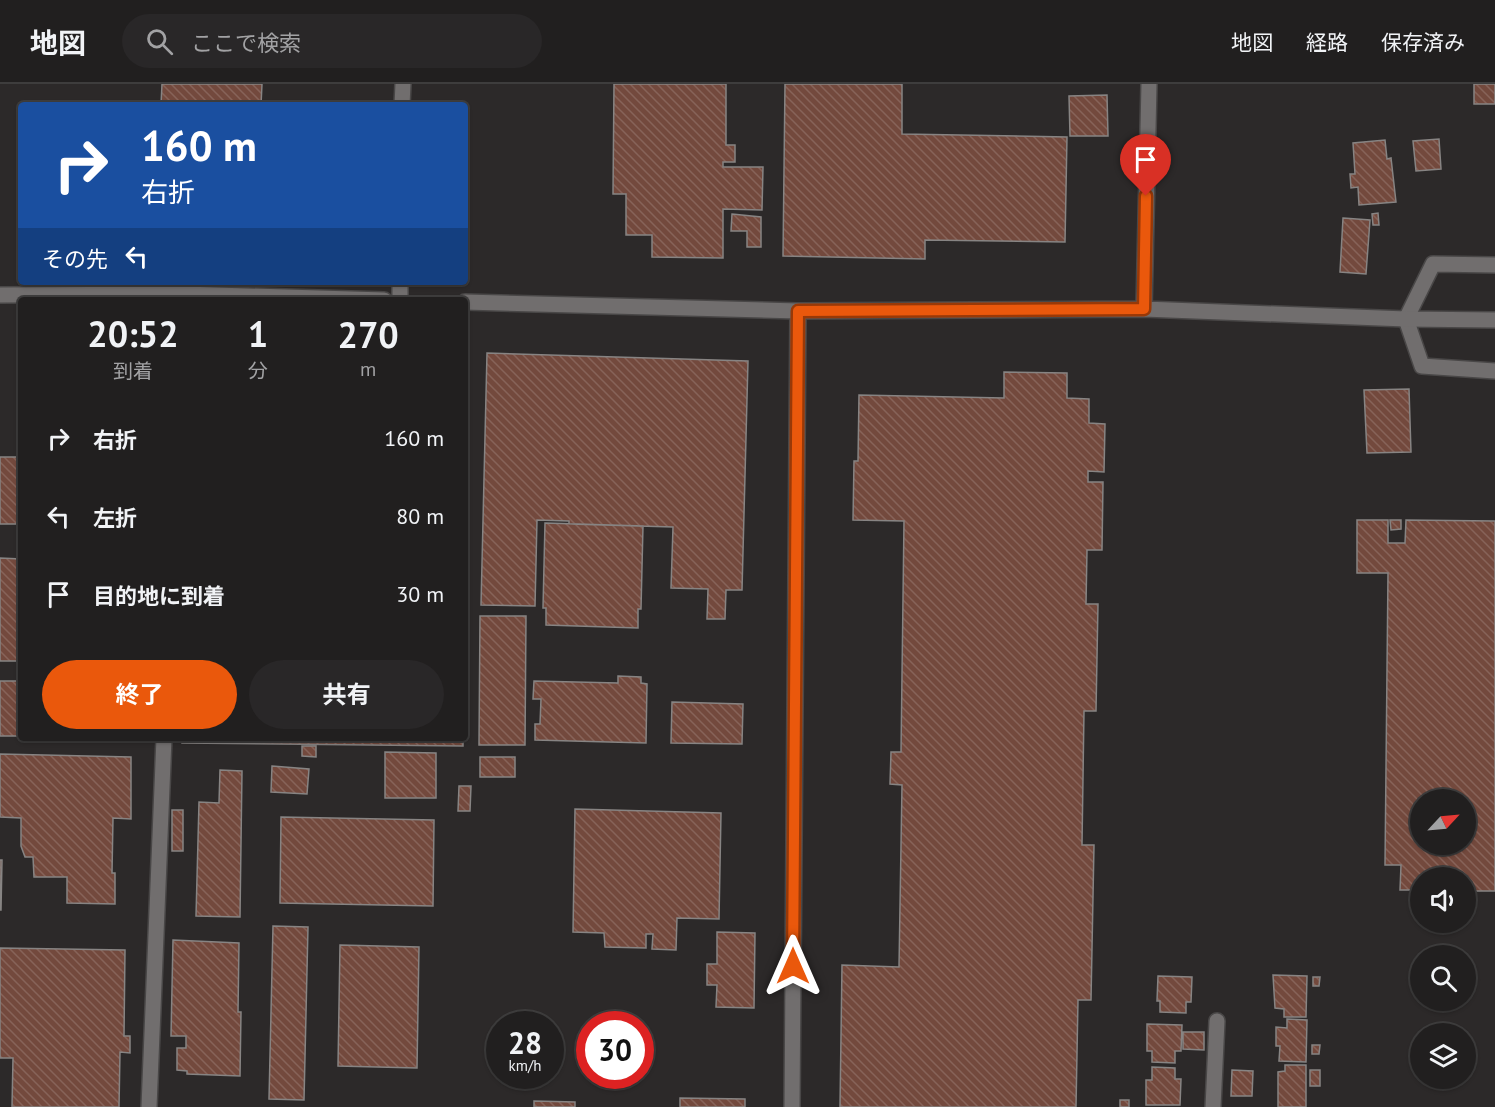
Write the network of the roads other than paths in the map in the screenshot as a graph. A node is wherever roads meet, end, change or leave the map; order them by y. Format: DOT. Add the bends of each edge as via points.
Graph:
graph roads {
  1 [pos="403,84"];
  2 [pos="1149,84"];
  3 [pos="402,102"];
  4 [pos="1495,265"];
  5 [pos="0,295"];
  6 [pos="183,297"];
  7 [pos="468,302"];
  8 [pos="1144,309"];
  9 [pos="798,311"];
  10 [pos="1406,319"];
  11 [pos="1495,320"];
  12 [pos="1495,371"];
  13 [pos="164,741"];
  14 [pos="1217,1021"];
  15 [pos="149,1107"];
  16 [pos="792,1107"];
  17 [pos="1213,1107"];
  1 -- 3 [label="street"];
  2 -- 8 [label="street"];
  4 -- 10 [label="street" via="1433,264"];
  5 -- 6 [label="street"];
  7 -- 9 [label="street"];
  8 -- 9 [label="street"];
  8 -- 10 [label="street"];
  9 -- 16 [label="street"];
  10 -- 11 [label="street"];
  10 -- 12 [label="street" via="1422,366"];
  13 -- 15 [label="street"];
  14 -- 17 [label="street"];
}
